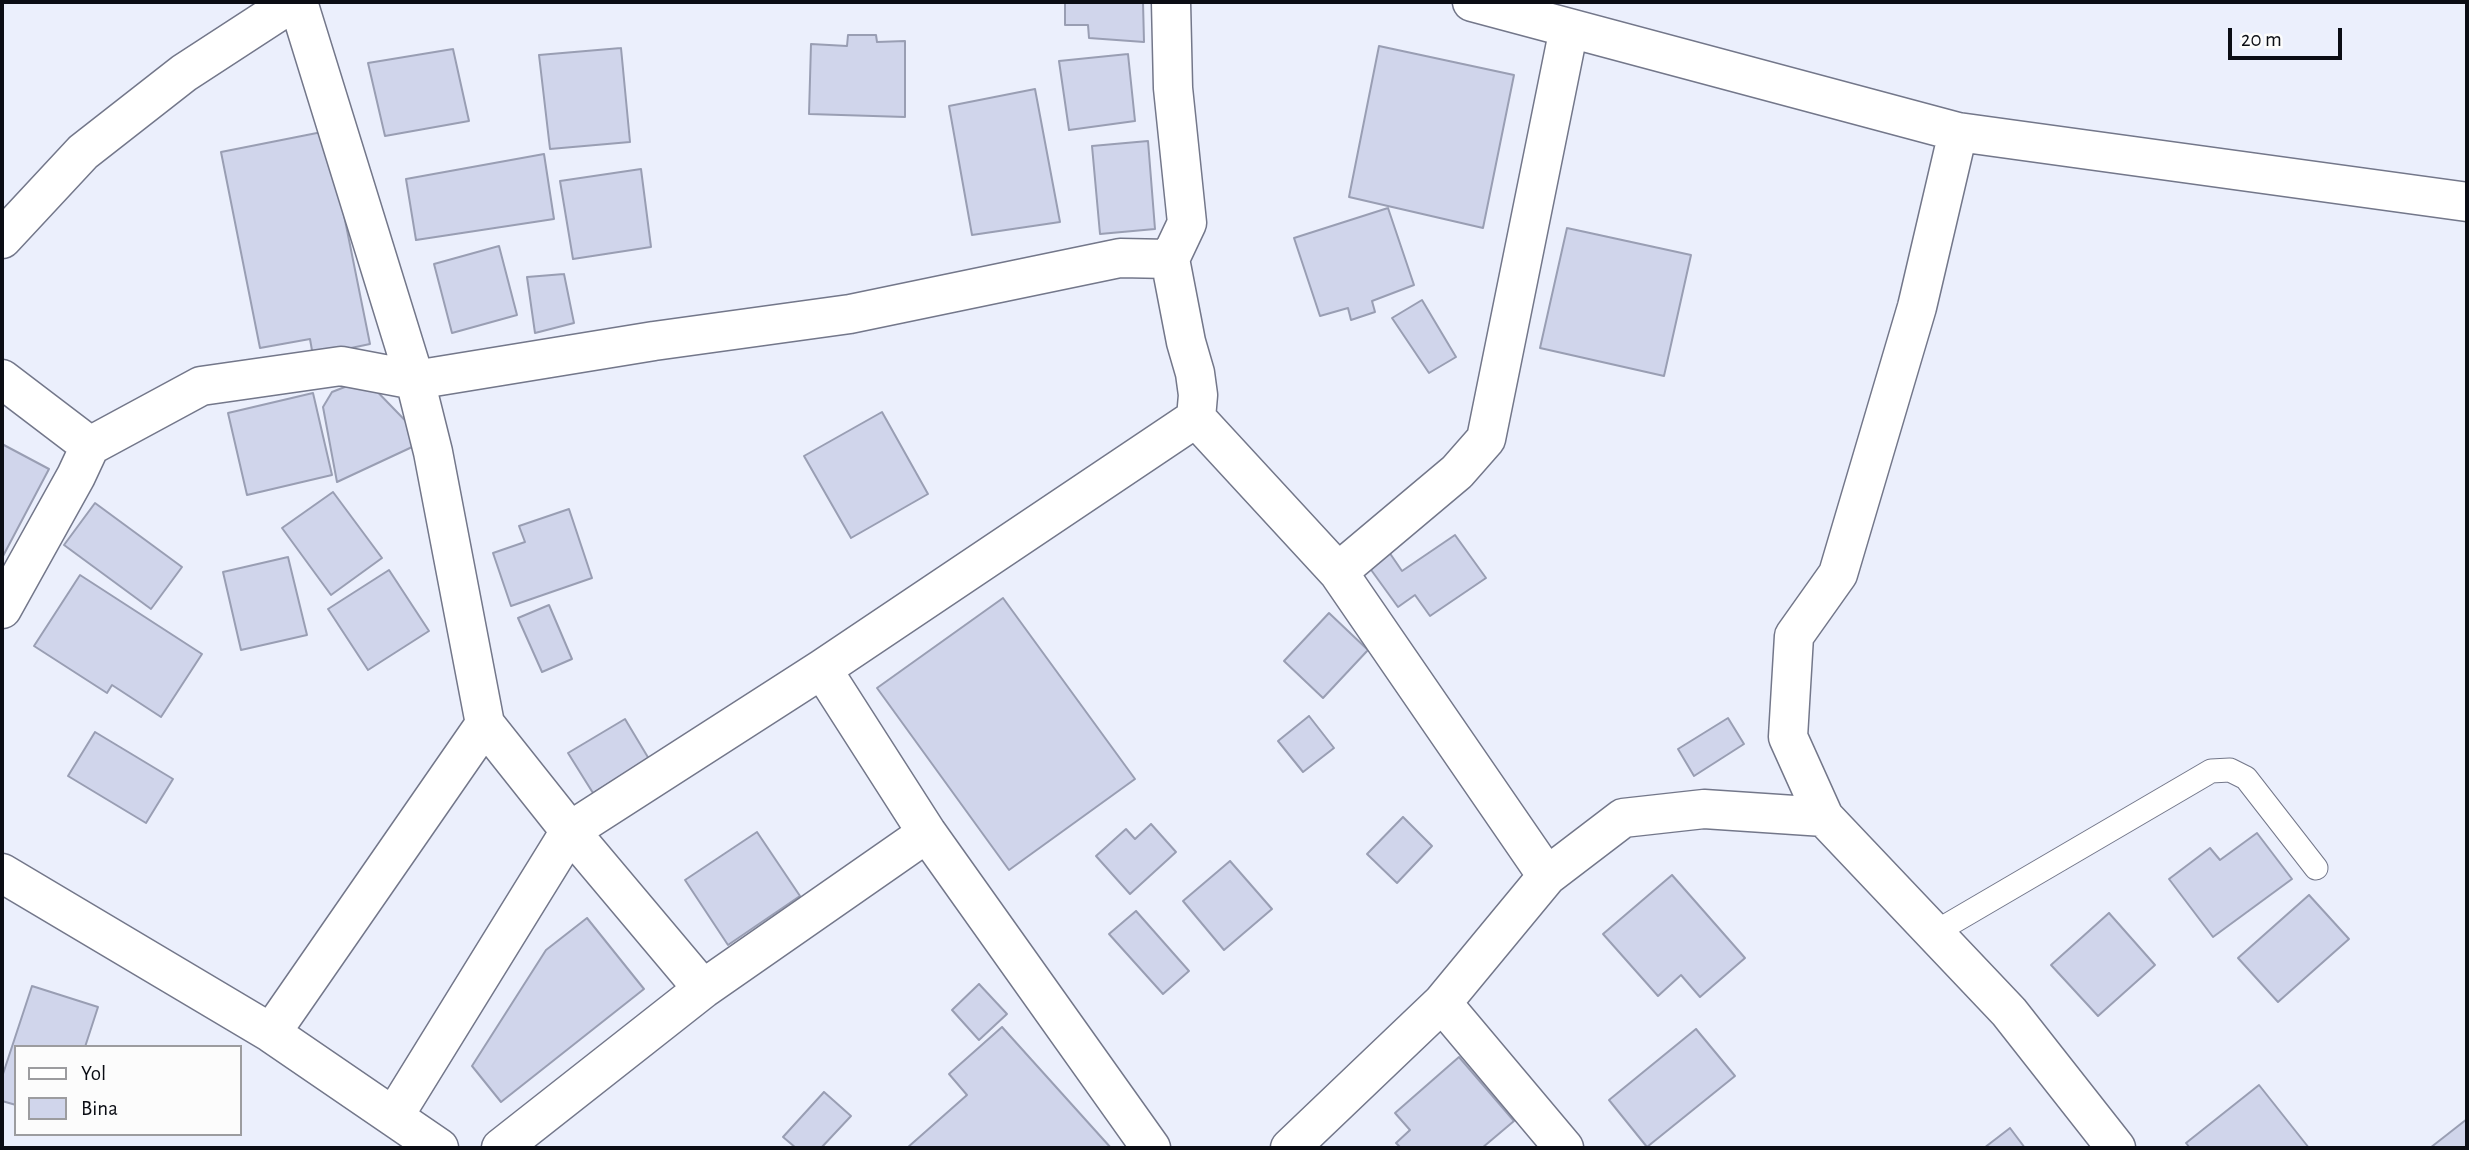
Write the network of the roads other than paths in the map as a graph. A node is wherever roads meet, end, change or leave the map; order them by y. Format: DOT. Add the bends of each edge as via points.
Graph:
graph roads {
  1 [pos="293,2"];
  2 [pos="298,2"];
  3 [pos="1171,2"];
  4 [pos="1472,2"];
  5 [pos="1569,28"];
  6 [pos="1958,132"];
  7 [pos="2467,202"];
  8 [pos="2,239"];
  9 [pos="1170,260"];
  10 [pos="2,379"];
  11 [pos="415,380"];
  12 [pos="1196,418"];
  13 [pos="90,446"];
  14 [pos="1338,572"];
  15 [pos="2,609"];
  16 [pos="822,669"];
  17 [pos="485,724"];
  18 [pos="1824,817"];
  19 [pos="570,831"];
  20 [pos="927,833"];
  21 [pos="2316,868"];
  22 [pos="2,873"];
  23 [pos="1547,876"];
  24 [pos="1934,933"];
  25 [pos="703,989"];
  26 [pos="1442,1003"];
  27 [pos="271,1033"];
  28 [pos="394,1116"];
  29 [pos="439,1148"];
  30 [pos="501,1148"];
  31 [pos="1151,1148"];
  32 [pos="1290,1148"];
  33 [pos="1564,1148"];
  34 [pos="2116,1148"];
  1 -- 8 [label="street" via="184,73 83,152"];
  2 -- 11 [label="street"];
  3 -- 9 [label="street" via="1172,88 1187,223"];
  4 -- 5 [label="street"];
  5 -- 6 [label="street"];
  5 -- 14 [label="street" via="1486,439 1457,472"];
  6 -- 7 [label="street"];
  6 -- 18 [label="street" via="1917,307 1838,574 1794,636 1788,737"];
  9 -- 11 [label="street" via="1120,258 850,314"];
  9 -- 12 [label="street" via="1195,373"];
  10 -- 13 [label="street"];
  11 -- 13 [label="street" via="341,366 201,386"];
  11 -- 17 [label="street"];
  12 -- 14 [label="street"];
  12 -- 16 [label="street"];
  13 -- 15 [label="street"];
  14 -- 23 [label="street"];
  16 -- 19 [label="street"];
  16 -- 20 [label="street"];
  17 -- 19 [label="street"];
  17 -- 27 [label="street"];
  18 -- 23 [label="street" via="1704,809 1623,818"];
  18 -- 24 [label="street"];
  19 -- 25 [label="street"];
  19 -- 28 [label="street"];
  20 -- 25 [label="street"];
  20 -- 31 [label="street"];
  21 -- 24 [label="lane" via="2246,778 2221,769"];
  22 -- 27 [label="street"];
  23 -- 26 [label="street"];
  24 -- 34 [label="street" via="2009,1012"];
  25 -- 30 [label="street"];
  26 -- 32 [label="street"];
  26 -- 33 [label="street"];
  27 -- 28 [label="street"];
  28 -- 29 [label="street"];
}
